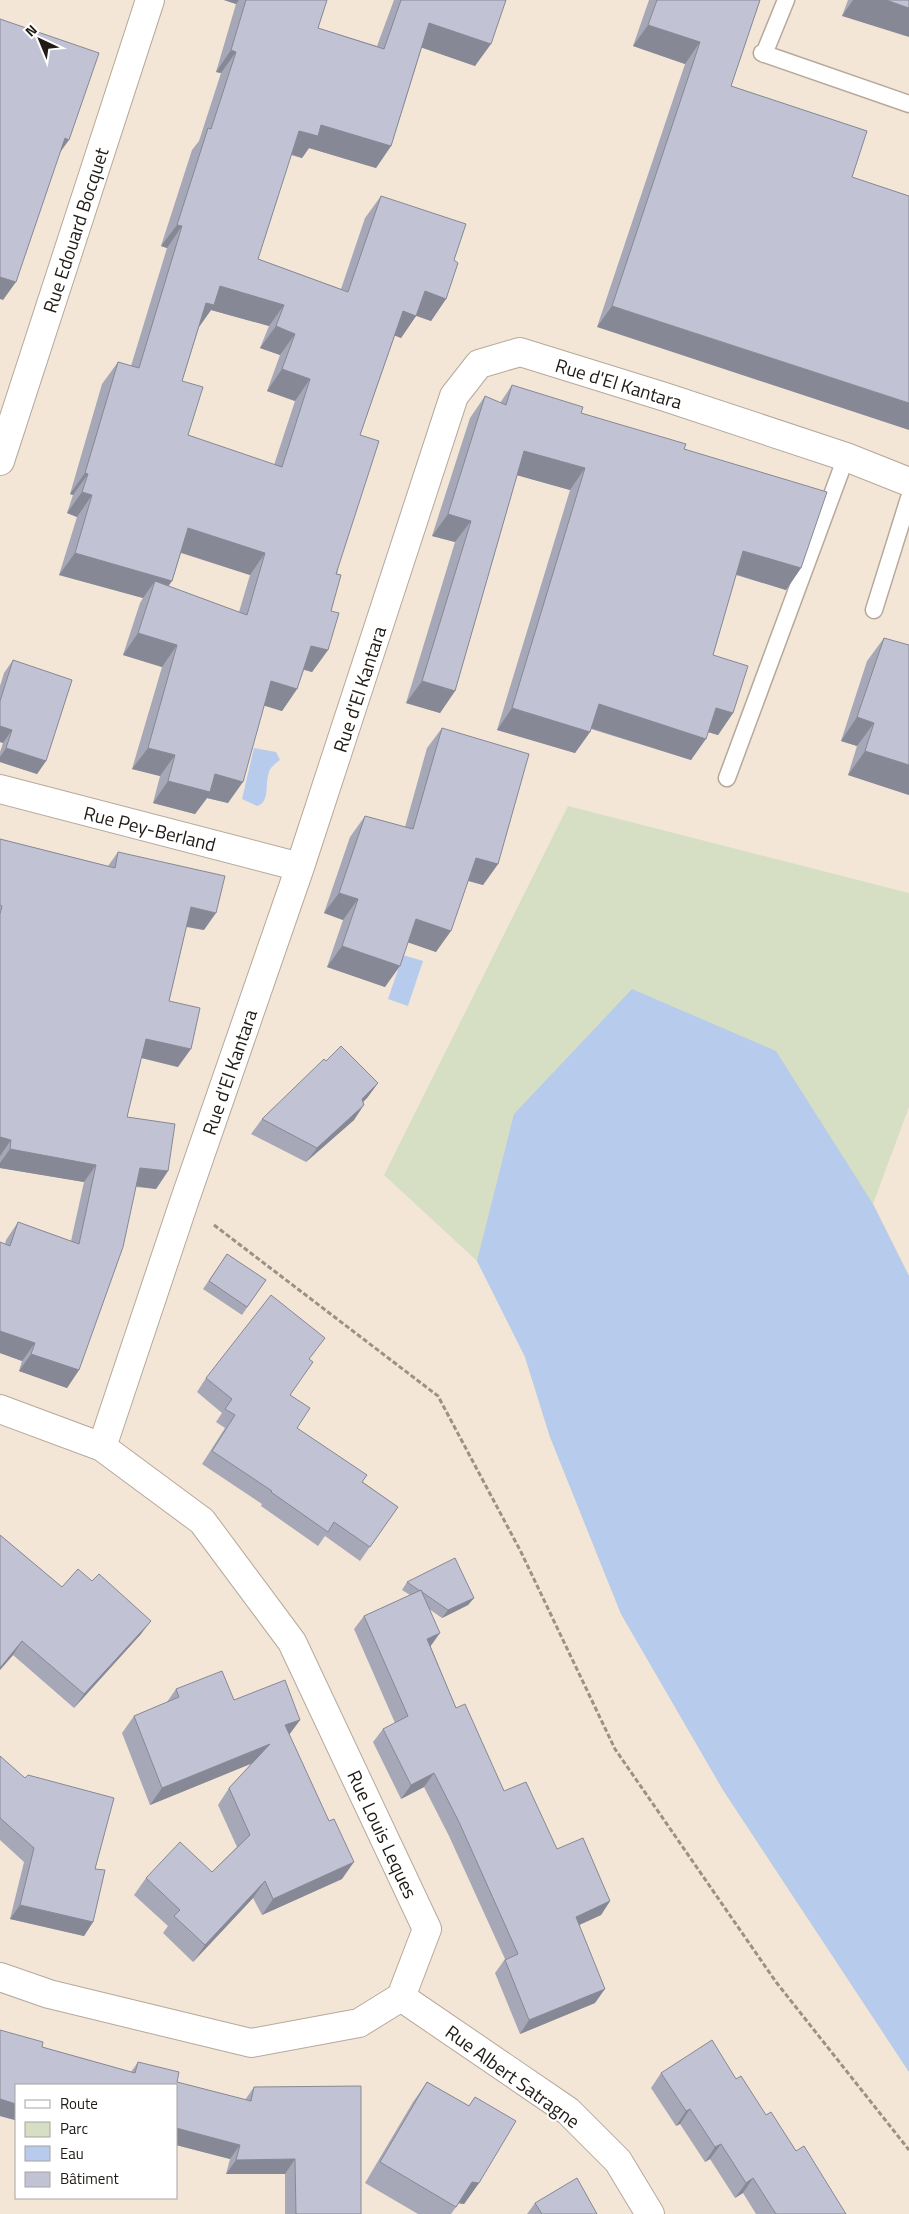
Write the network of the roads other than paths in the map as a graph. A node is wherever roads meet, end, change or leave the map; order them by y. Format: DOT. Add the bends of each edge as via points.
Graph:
graph roads {
  1 [pos="150,0"];
  2 [pos="786,0"];
  3 [pos="909,104"];
  4 [pos="846,457"];
  5 [pos="0,461"];
  6 [pos="909,482"];
  7 [pos="909,498"];
  8 [pos="874,610"];
  9 [pos="727,778"];
  10 [pos="0,789"];
  11 [pos="300,866"];
  12 [pos="0,1409"];
  13 [pos="102,1447"];
  14 [pos="0,1978"];
  15 [pos="402,1997"];
  16 [pos="650,2214"];
  1 -- 5 [label="street, Rue Edouard Bocquet"];
  2 -- 3 [label="lane" via="763,54"];
  4 -- 6 [label="street, Rue d'El Kantara"];
  4 -- 9 [label="lane"];
  4 -- 11 [label="street, Rue d'El Kantara" via="520,352 479,364 454,396"];
  7 -- 8 [label="lane"];
  10 -- 11 [label="street, Rue Pey-Berland"];
  11 -- 13 [label="street, Rue d'El Kantara"];
  12 -- 13 [label="street, Rue Louis Leques"];
  13 -- 15 [label="street, Rue Louis Leques" via="202,1521 292,1642 428,1929"];
  14 -- 15 [label="street" via="49,1994 251,2043 359,2024"];
  15 -- 16 [label="street, Rue Albert Satragne" via="568,2111 618,2161"];
}
